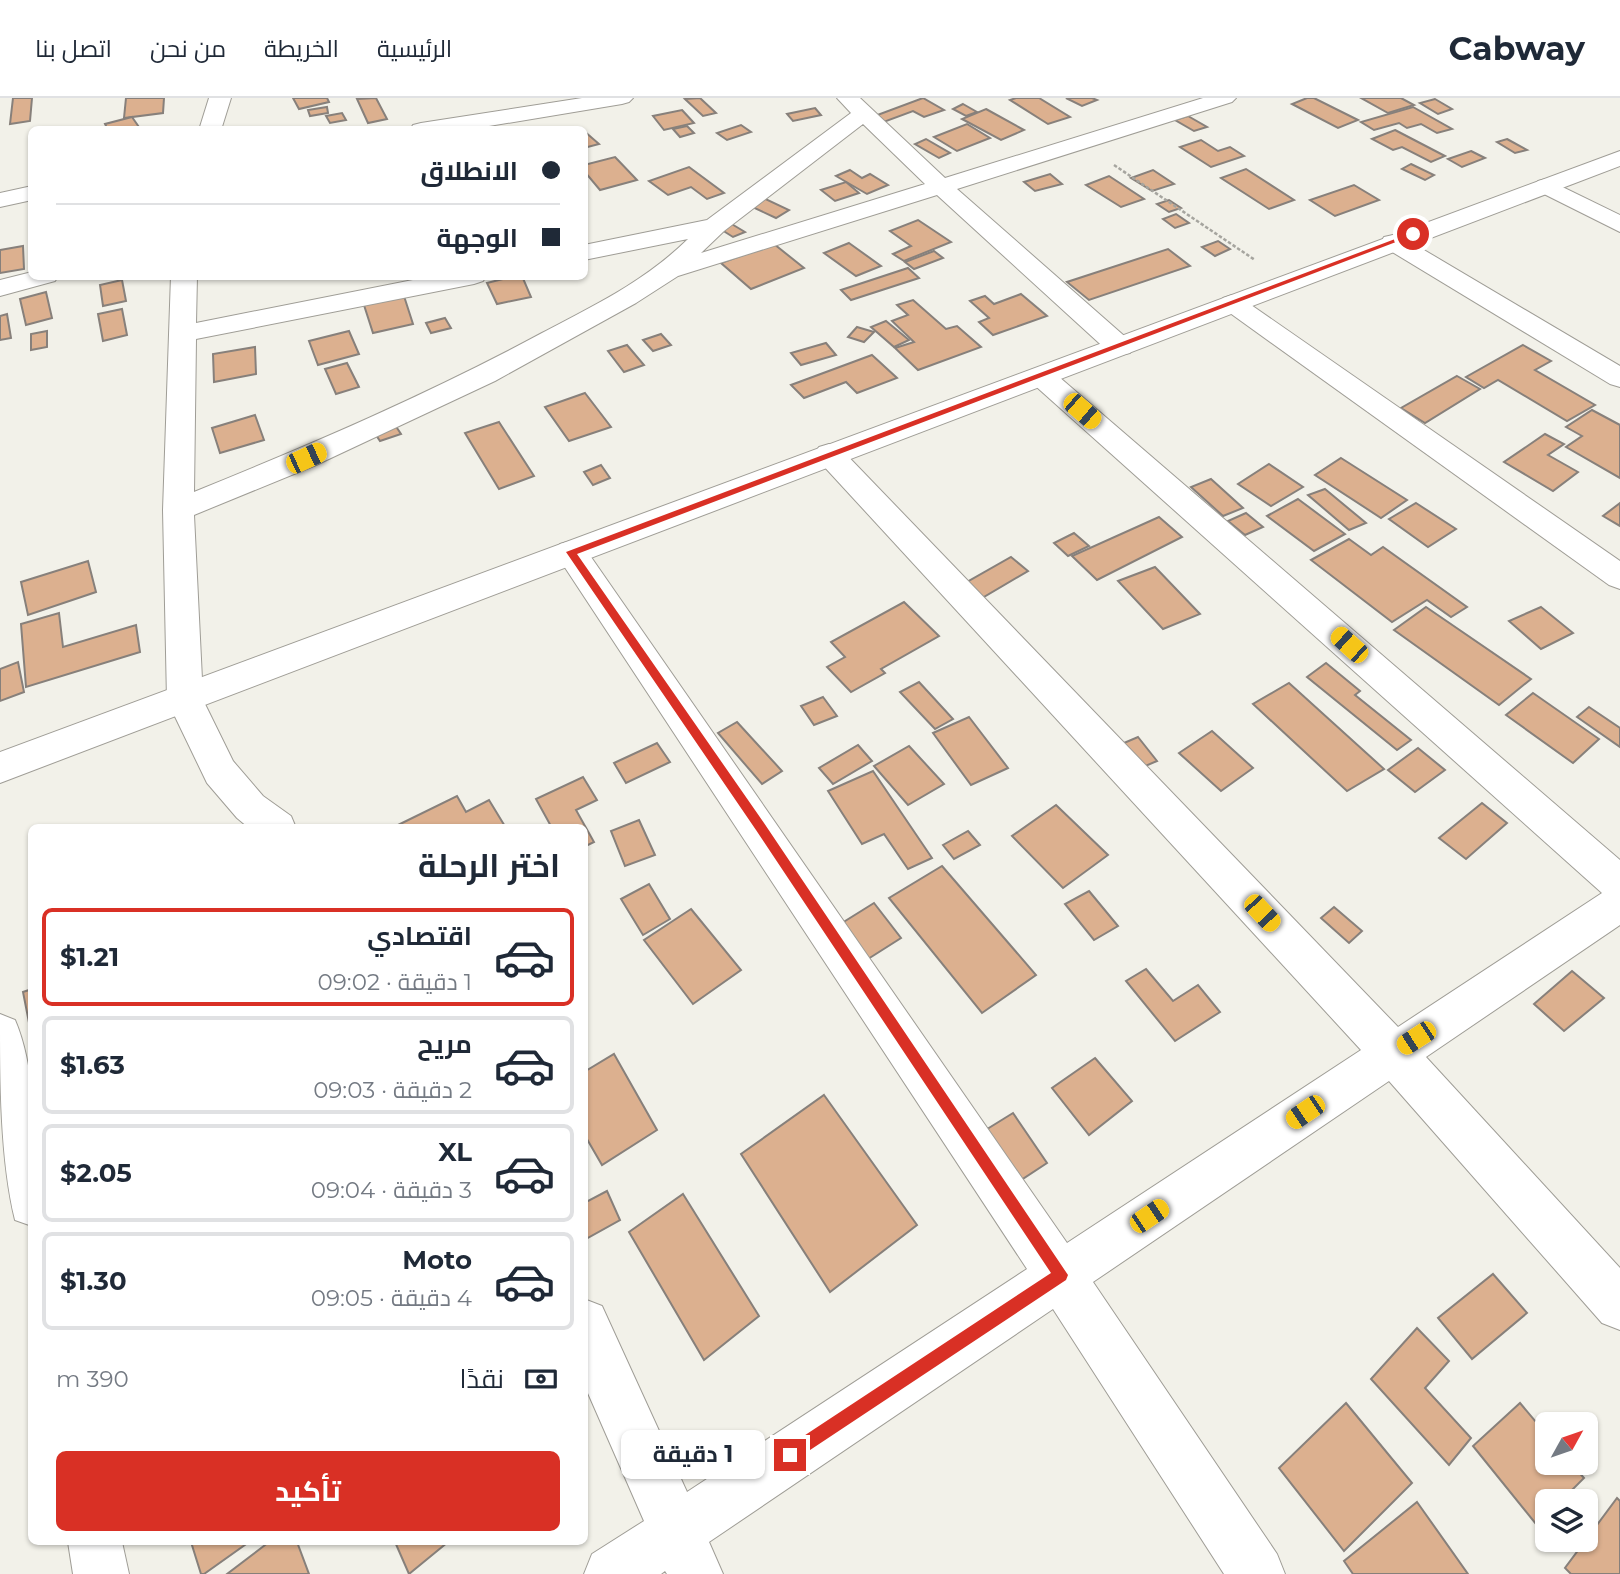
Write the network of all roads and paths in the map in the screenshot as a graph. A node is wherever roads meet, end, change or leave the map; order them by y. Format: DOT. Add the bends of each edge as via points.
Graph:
graph roads {
  1 [pos="220,98"];
  2 [pos="621,98"];
  3 [pos="1225,98"];
  4 [pos="856,106"];
  5 [pos="212,126"];
  6 [pos="446,126"];
  7 [pos="1082,143"];
  8 [pos="1620,158"];
  9 [pos="1546,186"];
  10 [pos="941,187"];
  11 [pos="28,194"];
  12 [pos="0,200"];
  13 [pos="1620,225"];
  14 [pos="715,226"];
  15 [pos="1393,242"];
  16 [pos="588,252"];
  17 [pos="669,271"];
  18 [pos="31,280"];
  19 [pos="184,280"];
  20 [pos="454,280"];
  21 [pos="1287,282"];
  22 [pos="0,288"];
  23 [pos="1232,303"];
  24 [pos="182,334"];
  25 [pos="1120,346"];
  26 [pos="1041,376"];
  27 [pos="1620,379"];
  28 [pos="830,454"];
  29 [pos="178,510"];
  30 [pos="571,552"];
  31 [pos="1620,577"];
  32 [pos="185,700"];
  33 [pos="0,768"];
  34 [pos="272,824"];
  35 [pos="1620,884"];
  36 [pos="1620,903"];
  37 [pos="0,1035"];
  38 [pos="1393,1053"];
  39 [pos="28,1182"];
  40 [pos="1061,1275"];
  41 [pos="1620,1305"];
  42 [pos="588,1333"];
  43 [pos="96,1545"];
  44 [pos="686,1552"];
  45 [pos="101,1574"];
  46 [pos="612,1574"];
  47 [pos="1257,1574"];
  1 -- 5 [label="street"];
  2 -- 6 [label="street"];
  3 -- 7 [label="street"];
  4 -- 10 [label="street"];
  4 -- 14 [label="street"];
  7 -- 10 [label="street"];
  7 -- 21 [label="path"];
  8 -- 9 [label="street"];
  9 -- 13 [label="street"];
  9 -- 15 [label="street"];
  10 -- 17 [label="street"];
  10 -- 25 [label="street"];
  11 -- 12 [label="street"];
  14 -- 16 [label="street"];
  14 -- 17 [label="street"];
  15 -- 21 [label="street"];
  15 -- 27 [label="street"];
  17 -- 29 [label="street" via="485,375 306,458"];
  18 -- 22 [label="street"];
  19 -- 24 [label="street"];
  20 -- 24 [label="street"];
  21 -- 23 [label="street"];
  23 -- 25 [label="street"];
  23 -- 31 [label="street"];
  24 -- 29 [label="street"];
  25 -- 26 [label="street"];
  26 -- 28 [label="street"];
  26 -- 35 [label="street"];
  28 -- 30 [label="street"];
  28 -- 38 [label="street"];
  29 -- 32 [label="street"];
  30 -- 32 [label="street"];
  30 -- 40 [label="street"];
  32 -- 33 [label="street"];
  32 -- 34 [label="street" via="220,772"];
  36 -- 38 [label="street"];
  37 -- 39 [label="street"];
  38 -- 40 [label="street"];
  38 -- 41 [label="street"];
  40 -- 44 [label="street"];
  40 -- 47 [label="street"];
  42 -- 44 [label="street"];
  43 -- 45 [label="street"];
  44 -- 46 [label="street"];
}
